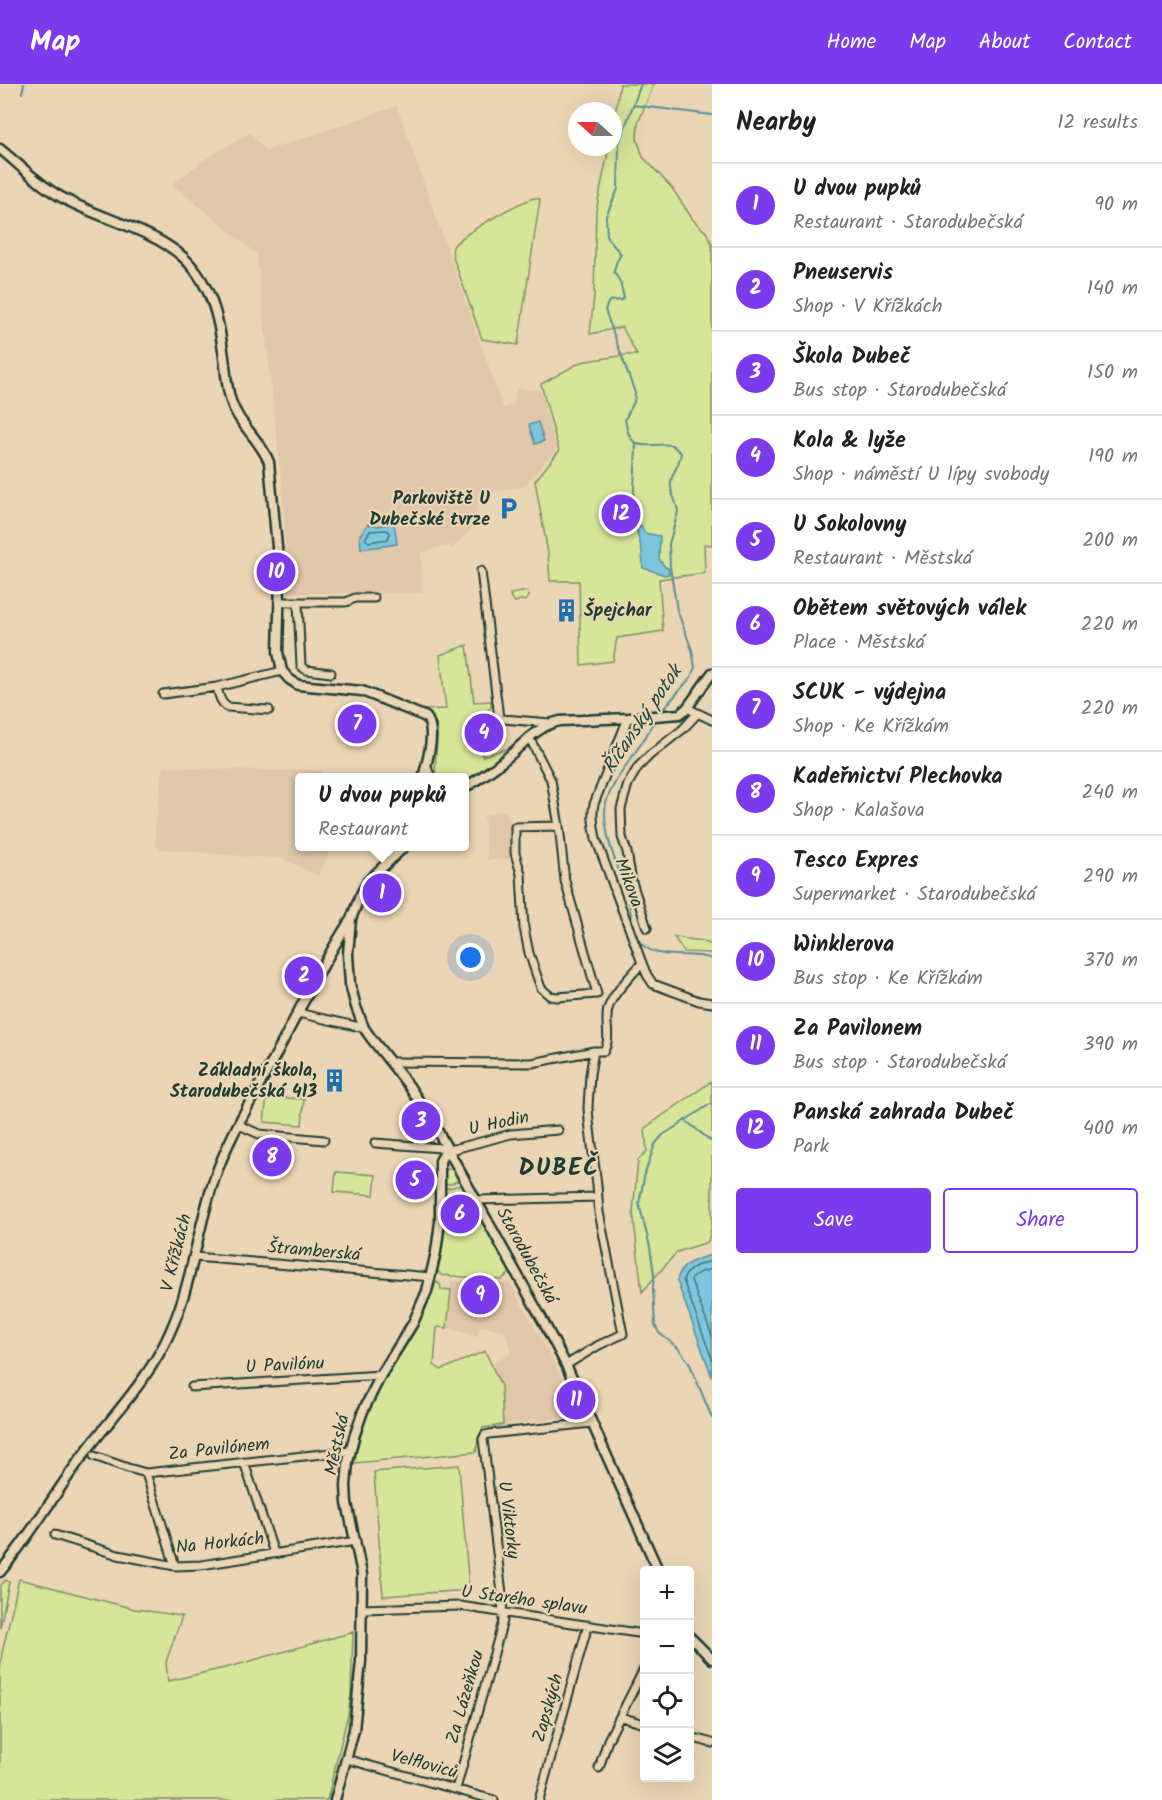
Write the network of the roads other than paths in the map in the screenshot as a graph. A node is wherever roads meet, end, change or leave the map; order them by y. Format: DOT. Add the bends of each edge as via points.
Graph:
graph roads {
  1 [pos="0,149"];
  2 [pos="481,571"];
  3 [pos="374,598"];
  4 [pos="280,602"];
  5 [pos="298,603"];
  6 [pos="282,671"];
  7 [pos="331,672"];
  8 [pos="712,673"];
  9 [pos="217,687"];
  10 [pos="164,694"];
  11 [pos="687,708"];
  12 [pos="269,710"];
  13 [pos="697,714"];
  14 [pos="479,717"];
  15 [pos="499,718"];
  16 [pos="628,718"];
  17 [pos="712,720"];
  18 [pos="550,723"];
  19 [pos="529,737"];
  20 [pos="426,764"];
  21 [pos="424,773"];
  22 [pos="429,773"];
  23 [pos="469,785"];
  24 [pos="559,826"];
  25 [pos="400,851"];
  26 [pos="351,920"];
  27 [pos="647,928"];
  28 [pos="642,963"];
  29 [pos="712,1003"];
  30 [pos="298,1013"];
  31 [pos="364,1028"];
  32 [pos="594,1052"];
  33 [pos="390,1062"];
  34 [pos="239,1125"];
  35 [pos="558,1130"];
  36 [pos="324,1140"];
  37 [pos="375,1143"];
  38 [pos="447,1148"];
  39 [pos="598,1197"];
  40 [pos="477,1200"];
  41 [pos="194,1257"];
  42 [pos="431,1277"];
  43 [pos="566,1365"];
  44 [pos="381,1375"];
  45 [pos="192,1387"];
  46 [pos="592,1423"];
  47 [pos="350,1451"];
  48 [pos="94,1456"];
  49 [pos="244,1462"];
  50 [pos="146,1473"];
  51 [pos="55,1535"];
  52 [pos="356,1541"];
  53 [pos="274,1553"];
  54 [pos="175,1566"];
  55 [pos="656,1566"];
  56 [pos="0,1572"];
  57 [pos="362,1609"];
  58 [pos="503,1613"];
  59 [pos="588,1625"];
  60 [pos="640,1633"];
  61 [pos="694,1641"];
  62 [pos="712,1659"];
  63 [pos="642,1674"];
  64 [pos="621,1717"];
  65 [pos="640,1723"];
  66 [pos="694,1738"];
  67 [pos="712,1743"];
  68 [pos="346,1760"];
  69 [pos="599,1768"];
  70 [pos="456,1789"];
  71 [pos="335,1800"];
  72 [pos="494,1800"];
  73 [pos="539,1800"];
  1 -- 4 [label="street" via="61,197 165,244 191,266 209,292 218,319 231,402 269,462"];
  2 -- 15 [label="street"];
  3 -- 5 [label="street"];
  4 -- 5 [label="street"];
  4 -- 6 [label="street" via="278,652"];
  5 -- 7 [label="street" via="301,666"];
  6 -- 9 [label="street"];
  6 -- 20 [label="street" via="298,685 362,692 421,714 431,727"];
  8 -- 11 [label="street"];
  9 -- 10 [label="street"];
  9 -- 12 [label="street" via="219,698 227,707"];
  11 -- 13 [label="street"];
  11 -- 16 [label="street" via="673,716"];
  13 -- 17 [label="street"];
  13 -- 27 [label="street, Mikova" via="638,767 621,809 622,837"];
  14 -- 15 [label="street"];
  15 -- 18 [label="street"];
  16 -- 18 [label="street"];
  16 -- 28 [label="street, Mikova" via="592,810 596,839"];
  18 -- 19 [label="street"];
  19 -- 23 [label="street"];
  19 -- 24 [label="street" via="551,780"];
  20 -- 21 [label="street"];
  20 -- 22 [label="street"];
  24 -- 24 [label="street" via="565,881 597,994 549,996 541,988 529,953 515,827"];
  25 -- 26 [label="street, Starodubečská" via="368,881"];
  26 -- 30 [label="street, V Křížkách"];
  26 -- 31 [label="street, Starodubečská" via="350,984"];
  28 -- 29 [label="street, Mikova" via="653,984"];
  28 -- 32 [label="street" via="608,1007 609,1036 604,1051"];
  30 -- 31 [label="street"];
  30 -- 34 [label="street, V Křížkách"];
  31 -- 33 [label="street, Starodubečská"];
  32 -- 33 [label="street" via="532,1063"];
  32 -- 39 [label="street" via="588,1108"];
  33 -- 38 [label="street, Starodubečská"];
  34 -- 36 [label="street" via="259,1134"];
  34 -- 41 [label="street, V Křížkách" via="215,1177"];
  35 -- 38 [label="street, U Hodin" via="511,1134 457,1149"];
  37 -- 38 [label="street, U Hodin"];
  38 -- 40 [label="street, Starodubečská"];
  38 -- 42 [label="street, Městská" via="440,1161 440,1222"];
  39 -- 40 [label="street"];
  39 -- 43 [label="street" via="623,1334"];
  40 -- 43 [label="street, Starodubečská"];
  41 -- 42 [label="street, Štramberská"];
  41 -- 56 [label="street, V Křížkách" via="181,1307 155,1359"];
  42 -- 44 [label="street, Městská" via="413,1323"];
  43 -- 46 [label="street, Starodubečská"];
  44 -- 45 [label="street, U Pavilónu"];
  44 -- 47 [label="street, Městská" via="363,1411"];
  46 -- 55 [label="street, Starodubečská"];
  46 -- 58 [label="street, U Viktorky" via="484,1437"];
  47 -- 49 [label="street, Za Pavilónem"];
  47 -- 52 [label="street, Městská" via="346,1495"];
  48 -- 50 [label="street, Za Pavilónem"];
  49 -- 50 [label="street, Za Pavilónem"];
  49 -- 53 [label="street"];
  50 -- 54 [label="street"];
  51 -- 54 [label="street, Na Horkách" via="118,1555"];
  52 -- 53 [label="street, Na Horkách"];
  52 -- 57 [label="street, Městská" via="362,1574"];
  53 -- 54 [label="street, Na Horkách"];
  57 -- 58 [label="street, U Starého splavu" via="460,1606"];
  57 -- 68 [label="street, Městská" via="357,1712"];
  58 -- 59 [label="street, U Starého splavu"];
  58 -- 70 [label="street, Za Lázeňkou"];
  59 -- 60 [label="street, U Starého splavu"];
  59 -- 73 [label="street, Zapských"];
  61 -- 62 [label="street"];
  63 -- 64 [label="street"];
  64 -- 65 [label="street"];
  64 -- 69 [label="street"];
  66 -- 67 [label="street"];
  68 -- 70 [label="street, Velfloviců"];
  68 -- 71 [label="street, Městská"];
  70 -- 72 [label="street, Velfloviců"];
}
